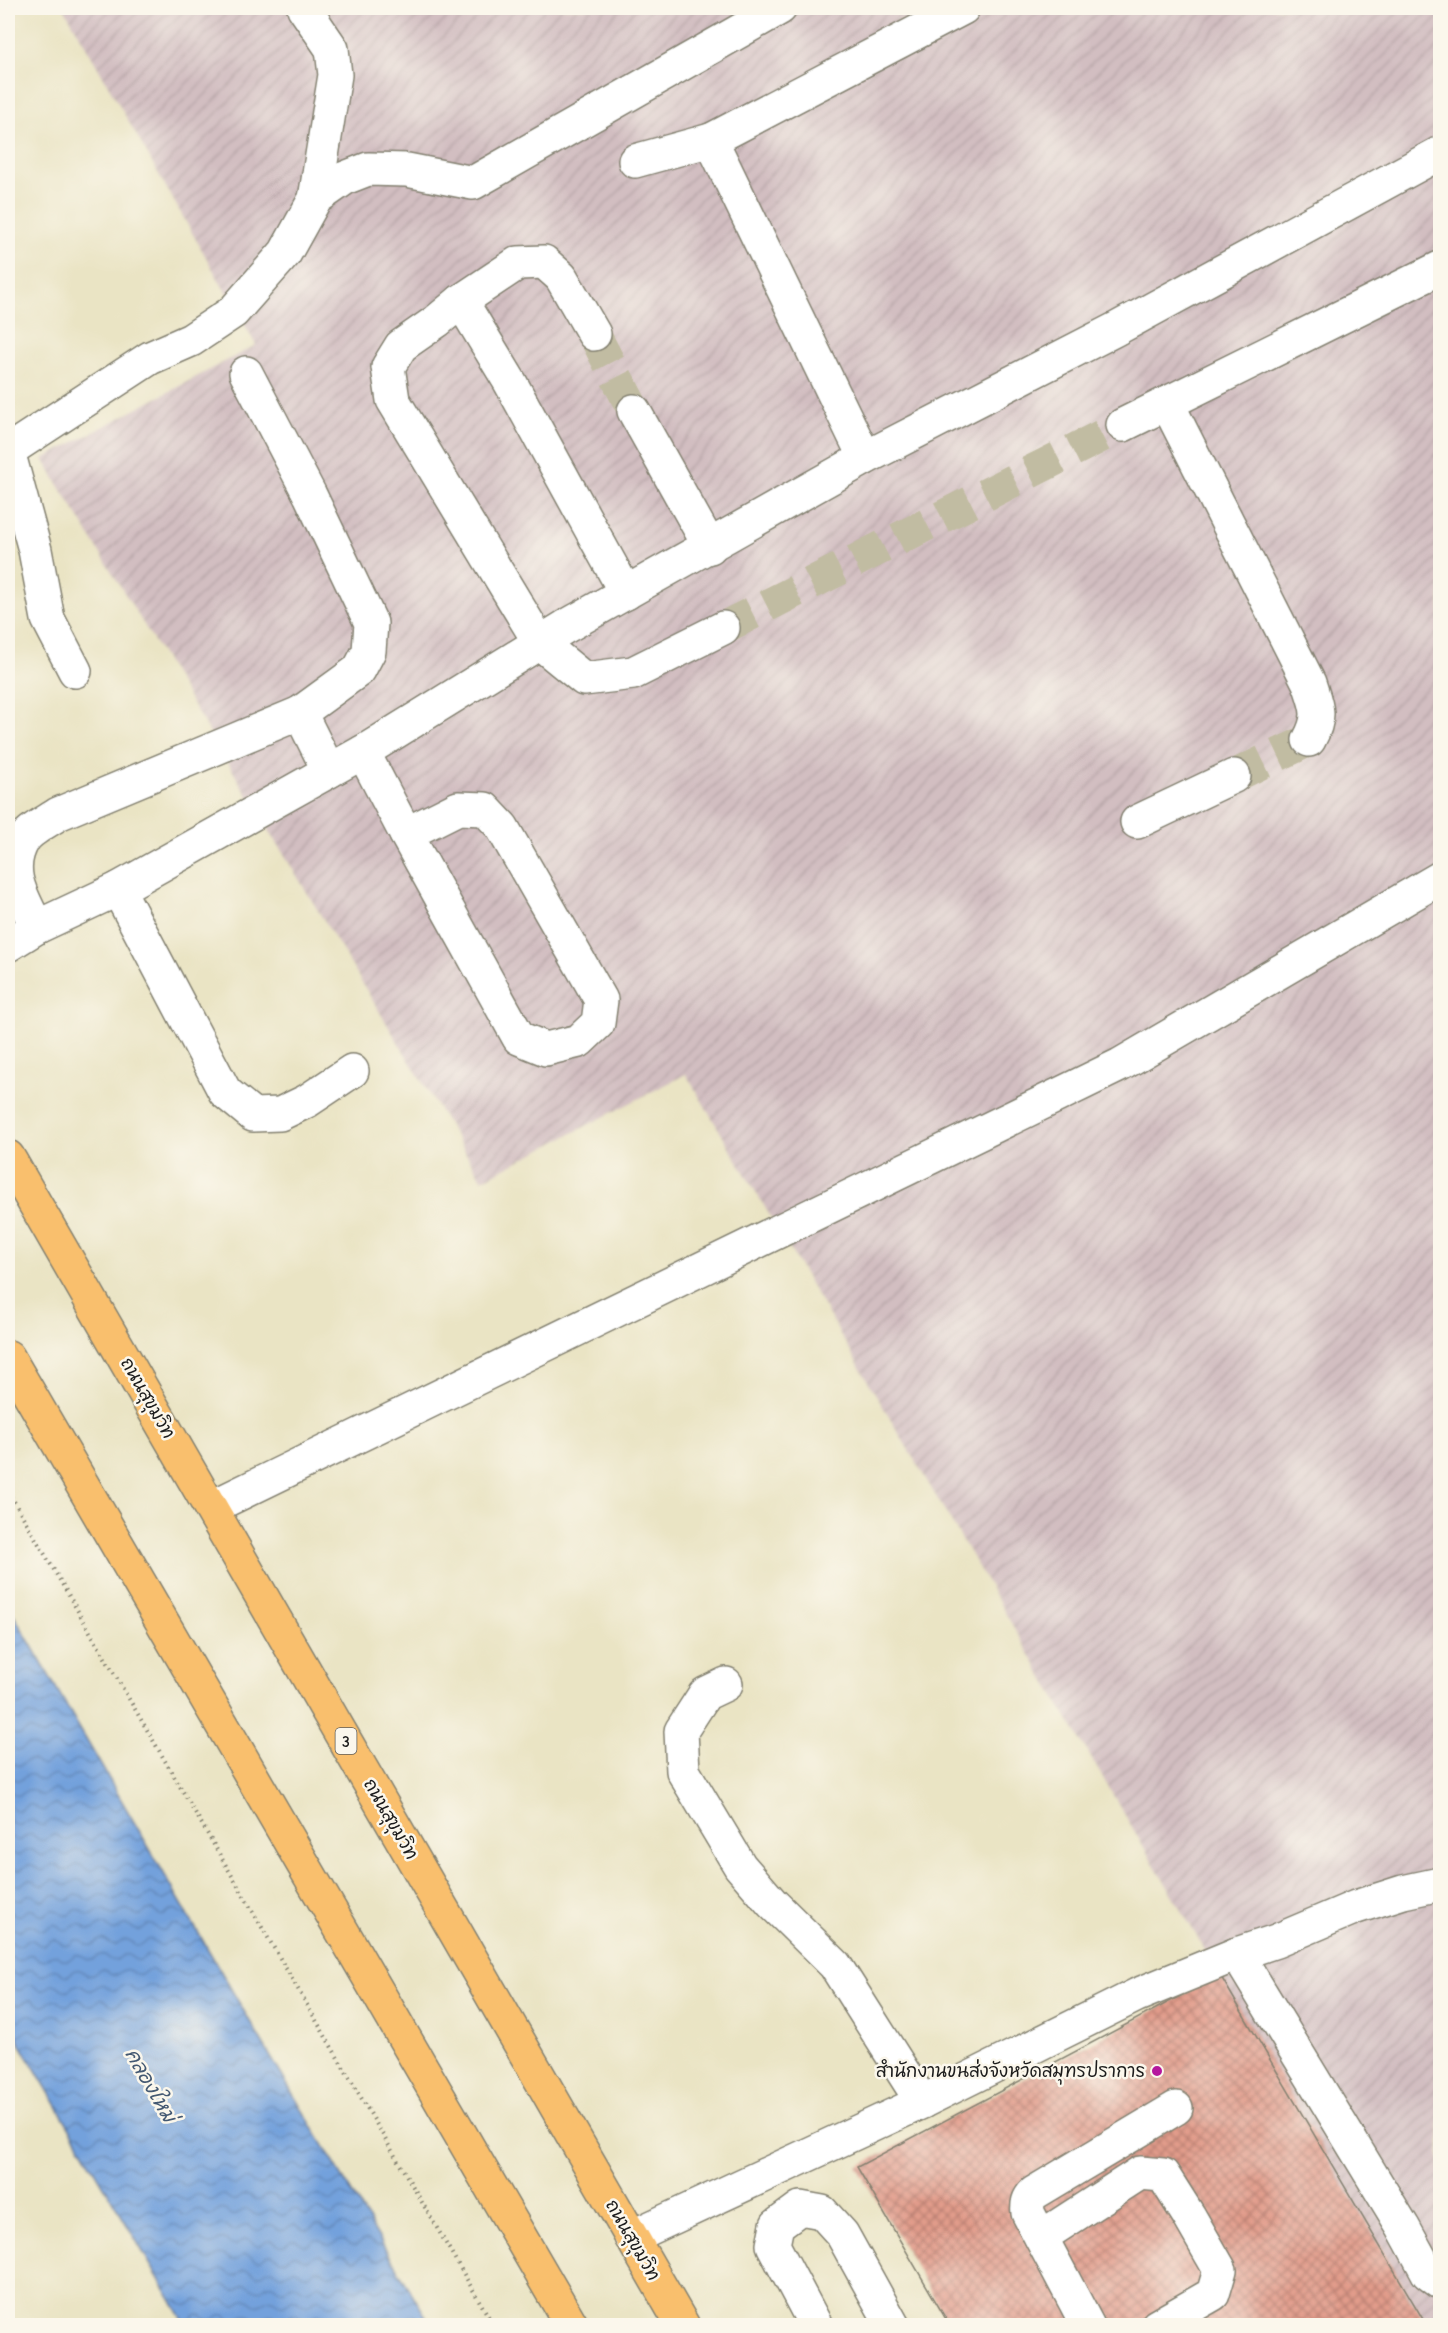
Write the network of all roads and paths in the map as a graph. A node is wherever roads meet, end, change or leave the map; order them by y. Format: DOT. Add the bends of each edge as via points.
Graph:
graph roads {
  1 [pos="304,8"];
  2 [pos="780,8"];
  3 [pos="963,8"];
  4 [pos="711,140"];
  5 [pos="1440,153"];
  6 [pos="635,161"];
  7 [pos="315,199"];
  8 [pos="1440,268"];
  9 [pos="461,301"];
  10 [pos="594,334"];
  11 [pos="246,373"];
  12 [pos="1167,403"];
  13 [pos="634,411"];
  14 [pos="1123,425"];
  15 [pos="8,451"];
  16 [pos="865,458"];
  17 [pos="710,547"];
  18 [pos="626,593"];
  19 [pos="723,628"];
  20 [pos="540,643"];
  21 [pos="75,671"];
  22 [pos="300,713"];
  23 [pos="1310,740"];
  24 [pos="363,752"];
  25 [pos="329,771"];
  26 [pos="1234,776"];
  27 [pos="1137,822"];
  28 [pos="406,834"];
  29 [pos="1440,878"];
  30 [pos="118,889"];
  31 [pos="37,927"];
  32 [pos="8,945"];
  33 [pos="352,1071"];
  34 [pos="8,1157"];
  35 [pos="8,1357"];
  36 [pos="8,1491"];
  37 [pos="212,1507"];
  38 [pos="726,1684"];
  39 [pos="1440,1884"];
  40 [pos="1237,1954"];
  41 [pos="922,2102"];
  42 [pos="1176,2108"];
  43 [pos="1041,2236"];
  44 [pos="631,2237"];
  45 [pos="1440,2282"];
  46 [pos="494,2325"];
  47 [pos="572,2325"];
  48 [pos="683,2325"];
  49 [pos="816,2325"];
  50 [pos="893,2325"];
  51 [pos="1088,2325"];
  52 [pos="1157,2325"];
  1 -- 7 [label="lane" via="332,49 335,75"];
  2 -- 7 [label="lane" via="473,183 407,170 368,169 345,178"];
  3 -- 4 [label="lane"];
  4 -- 6 [label="lane"];
  4 -- 16 [label="lane"];
  5 -- 16 [label="lane" via="1116,329"];
  7 -- 15 [label="lane" via="285,253 233,312 191,340 150,358"];
  8 -- 12 [label="lane"];
  9 -- 10 [label="lane" via="518,263 544,262 561,277"];
  9 -- 18 [label="lane"];
  9 -- 20 [label="lane" via="401,346 388,367 393,400"];
  11 -- 22 [label="lane" via="310,495 370,623 369,651 359,670"];
  12 -- 14 [label="lane"];
  12 -- 23 [label="lane" via="1309,683 1318,711 1317,726"];
  13 -- 17 [label="lane"];
  15 -- 21 [label="lane" via="48,619"];
  16 -- 17 [label="lane"];
  17 -- 18 [label="lane"];
  18 -- 20 [label="lane"];
  19 -- 20 [label="lane" via="633,673 584,679"];
  20 -- 24 [label="lane"];
  22 -- 25 [label="lane"];
  22 -- 31 [label="lane" via="58,814 25,838 15,861 16,884"];
  24 -- 25 [label="lane"];
  24 -- 28 [label="lane"];
  25 -- 30 [label="lane"];
  26 -- 27 [label="lane"];
  28 -- 28 [label="lane" via="519,1038 546,1049 579,1041 598,1023 601,1000 502,827 485,809 458,808"];
  29 -- 37 [label="lane" via="1120,1065"];
  30 -- 31 [label="lane"];
  30 -- 33 [label="lane" via="225,1092 253,1115 280,1113 307,1101"];
  31 -- 32 [label="lane"];
  34 -- 37 [label="highway, ถนนสุขุมวิท / 3"];
  35 -- 47 [label="highway"];
  36 -- 46 [label="path"];
  37 -- 44 [label="highway, ถนนสุขุมวิท / 3"];
  38 -- 41 [label="lane" via="705,1694 681,1731 683,1771 740,1866 835,1965"];
  39 -- 40 [label="lane" via="1356,1907"];
  40 -- 41 [label="lane" via="1137,1995"];
  40 -- 45 [label="lane" via="1428,2273"];
  41 -- 44 [label="lane"];
  42 -- 43 [label="lane" via="1034,2193 1027,2205 1028,2213"];
  43 -- 51 [label="lane"];
  43 -- 52 [label="lane" via="1140,2173 1163,2175 1220,2270 1213,2294"];
  44 -- 48 [label="highway, ถนนสุขุมวิท / 3"];
  49 -- 50 [label="lane" via="773,2245 777,2224 800,2208 822,2212 842,2234"];
}
